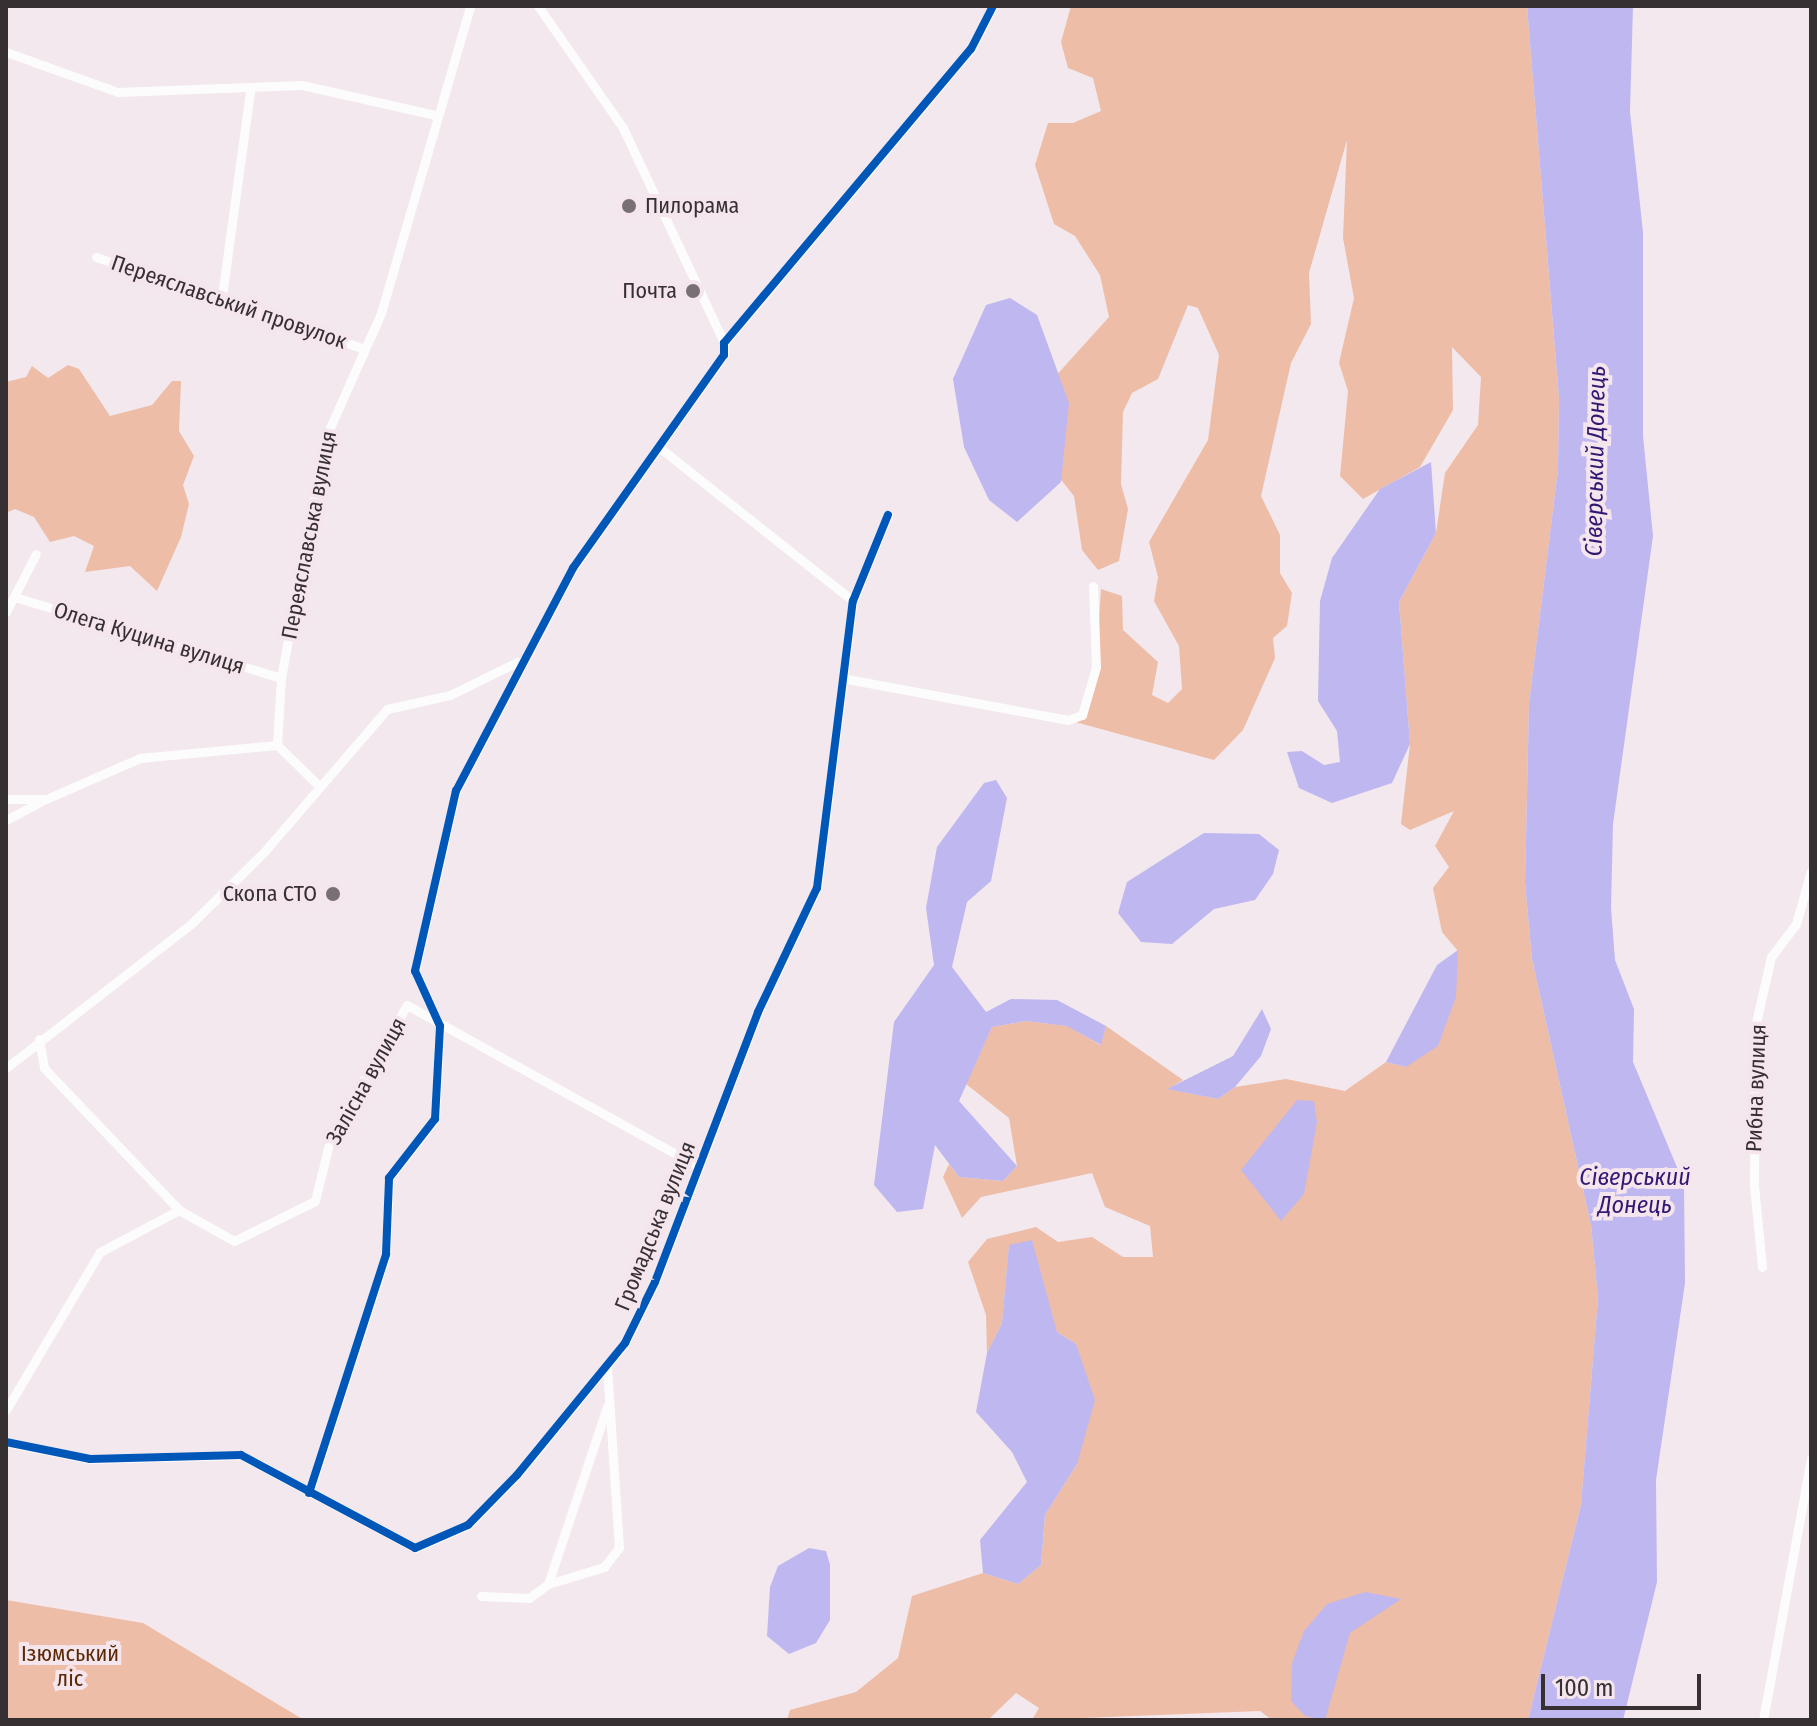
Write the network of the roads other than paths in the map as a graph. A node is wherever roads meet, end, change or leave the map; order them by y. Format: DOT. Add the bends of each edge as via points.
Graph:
graph roads {
  1 [pos="470,6"];
  2 [pos="538,6"];
  3 [pos="993,6"];
  4 [pos="6,52"];
  5 [pos="250,92"];
  6 [pos="435,115"];
  7 [pos="96,257"];
  8 [pos="222,296"];
  9 [pos="724,343"];
  10 [pos="362,348"];
  11 [pos="660,448"];
  12 [pos="888,515"];
  13 [pos="36,554"];
  14 [pos="1093,586"];
  15 [pos="18,598"];
  16 [pos="853,601"];
  17 [pos="6,612"];
  18 [pos="517,662"];
  19 [pos="281,678"];
  20 [pos="847,679"];
  21 [pos="277,745"];
  22 [pos="316,783"];
  23 [pos="6,799"];
  24 [pos="46,799"];
  25 [pos="6,820"];
  26 [pos="1811,871"];
  27 [pos="440,1026"];
  28 [pos="39,1039"];
  29 [pos="6,1068"];
  30 [pos="699,1167"];
  31 [pos="179,1210"];
  32 [pos="1762,1267"];
  33 [pos="607,1367"];
  34 [pos="608,1404"];
  35 [pos="6,1410"];
  36 [pos="6,1442"];
  37 [pos="1811,1458"];
  38 [pos="309,1493"];
  39 [pos="548,1584"];
  40 [pos="481,1596"];
  41 [pos="1763,1720"];
  1 -- 6 [label="street, Переяславська вулиця"];
  2 -- 9 [label="street" via="623,128"];
  3 -- 9 [label="street" via="971,49"];
  4 -- 5 [label="street" via="118,92"];
  5 -- 6 [label="street" via="302,85"];
  5 -- 8 [label="street"];
  6 -- 10 [label="street, Переяславська вулиця" via="381,313"];
  7 -- 8 [label="street, Переяславський провулок"];
  8 -- 10 [label="street, Переяславський провулок"];
  9 -- 11 [label="street" via="724,355"];
  10 -- 19 [label="street, Переяславська вулиця" via="325,439"];
  11 -- 16 [label="street"];
  11 -- 18 [label="street" via="573,568"];
  12 -- 16 [label="street, Громадська вулиця"];
  13 -- 15 [label="street"];
  14 -- 20 [label="street" via="1096,667 1082,715 1068,720"];
  15 -- 17 [label="street"];
  15 -- 19 [label="street, Олега Куцина вулиця"];
  16 -- 20 [label="street, Громадська вулиця"];
  18 -- 22 [label="street" via="450,695 387,709"];
  18 -- 27 [label="street" via="456,791 415,971"];
  19 -- 21 [label="street, Переяславська вулиця"];
  20 -- 30 [label="street, Громадська вулиця" via="817,888 758,1012"];
  21 -- 22 [label="street"];
  21 -- 24 [label="street" via="140,758"];
  22 -- 28 [label="street" via="264,852 192,923"];
  23 -- 24 [label="street"];
  24 -- 25 [label="street"];
  26 -- 32 [label="street, Рибна вулиця" via="1796,924 1771,957 1755,1027 1754,1185"];
  27 -- 30 [label="street"];
  27 -- 31 [label="street, Залісна вулиця" via="407,1005 331,1136 315,1201 234,1241"];
  27 -- 38 [label="street" via="435,1119 389,1178 386,1254"];
  28 -- 29 [label="street"];
  28 -- 31 [label="street" via="44,1068"];
  30 -- 33 [label="street, Громадська вулиця" via="655,1282"];
  31 -- 35 [label="street" via="100,1252"];
  33 -- 34 [label="street"];
  33 -- 38 [label="street, Громадська вулиця" via="517,1475 450,1537 415,1548"];
  34 -- 39 [label="street"];
  34 -- 39 [label="street" via="619,1548 604,1567"];
  36 -- 38 [label="street, Громадська вулиця" via="90,1459 241,1455"];
  37 -- 41 [label="street"];
  39 -- 40 [label="street" via="529,1598"];
}
